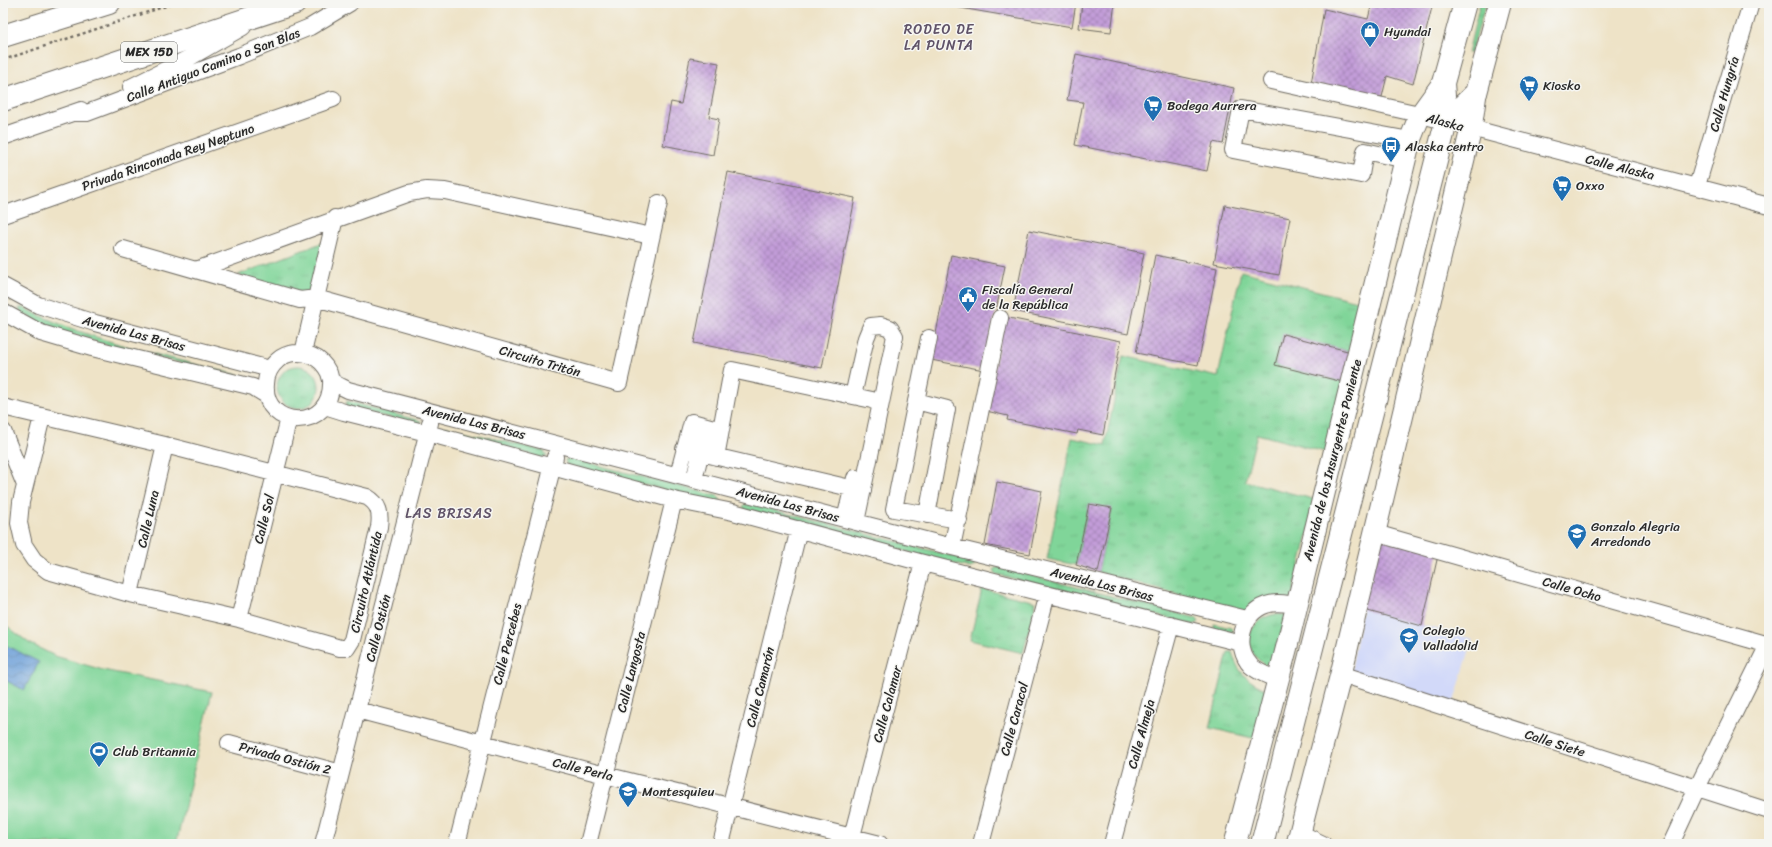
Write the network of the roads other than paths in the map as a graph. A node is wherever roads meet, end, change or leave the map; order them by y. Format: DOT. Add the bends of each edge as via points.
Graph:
graph roads {
  1 [pos="109,3"];
  2 [pos="295,3"];
  3 [pos="350,3"];
  4 [pos="1466,3"];
  5 [pos="1500,3"];
  6 [pos="1750,3"];
  7 [pos="256,16"];
  8 [pos="3,36"];
  9 [pos="1271,81"];
  10 [pos="1443,83"];
  11 [pos="1476,93"];
  12 [pos="333,99"];
  13 [pos="3,100"];
  14 [pos="72,114"];
  15 [pos="1420,115"];
  16 [pos="1446,122"];
  17 [pos="1471,129"];
  18 [pos="3,137"];
  19 [pos="1408,150"];
  20 [pos="1697,186"];
  21 [pos="658,203"];
  22 [pos="1769,206"];
  23 [pos="3,215"];
  24 [pos="335,218"];
  25 [pos="651,236"];
  26 [pos="123,249"];
  27 [pos="196,270"];
  28 [pos="10,290"];
  29 [pos="316,298"];
  30 [pos="3,305"];
  31 [pos="3,312"];
  32 [pos="1000,318"];
  33 [pos="929,338"];
  34 [pos="303,353"];
  35 [pos="270,369"];
  36 [pos="331,380"];
  37 [pos="266,395"];
  38 [pos="853,396"];
  39 [pos="916,401"];
  40 [pos="876,402"];
  41 [pos="325,406"];
  42 [pos="3,407"];
  43 [pos="433,412"];
  44 [pos="42,417"];
  45 [pos="289,418"];
  46 [pos="714,428"];
  47 [pos="3,431"];
  48 [pos="427,432"];
  49 [pos="559,444"];
  50 [pos="165,445"];
  51 [pos="684,449"];
  52 [pos="700,453"];
  53 [pos="716,457"];
  54 [pos="553,466"];
  55 [pos="276,474"];
  56 [pos="678,476"];
  57 [pos="694,480"];
  58 [pos="25,485"];
  59 [pos="857,490"];
  60 [pos="739,491"];
  61 [pos="674,500"];
  62 [pos="733,512"];
  63 [pos="927,515"];
  64 [pos="851,520"];
  65 [pos="959,520"];
  66 [pos="800,529"];
  67 [pos="1375,533"];
  68 [pos="952,547"];
  69 [pos="923,563"];
  70 [pos="130,594"];
  71 [pos="1047,594"];
  72 [pos="1297,605"];
  73 [pos="1211,610"];
  74 [pos="239,620"];
  75 [pos="1247,620"];
  76 [pos="1171,625"];
  77 [pos="1205,634"];
  78 [pos="1241,643"];
  79 [pos="1769,645"];
  80 [pos="1341,674"];
  81 [pos="1278,680"];
  82 [pos="357,710"];
  83 [pos="229,743"];
  84 [pos="482,743"];
  85 [pos="341,773"];
  86 [pos="605,775"];
  87 [pos="1697,788"];
  88 [pos="731,806"];
  89 [pos="1769,811"];
  90 [pos="1299,838"];
  91 [pos="851,840"];
  92 [pos="323,844"];
  93 [pos="457,844"];
  94 [pos="588,844"];
  95 [pos="721,844"];
  96 [pos="880,844"];
  97 [pos="981,844"];
  98 [pos="1112,844"];
  99 [pos="1235,844"];
  100 [pos="1262,844"];
  101 [pos="1323,844"];
  102 [pos="1671,844"];
  1 -- 8 [label="highway"];
  2 -- 7 [label="highway, MEX 15D"];
  3 -- 14 [label="street, Calle Antiguo Camino a San Blas" via="310,27 239,56 87,113"];
  4 -- 10 [label="highway, Avenida de los Insurgentes Poniente"];
  5 -- 11 [label="highway"];
  6 -- 20 [label="street, Calle Hungría"];
  7 -- 13 [label="highway, MEX 15D"];
  7 -- 14 [label="street" via="244,26 187,59"];
  9 -- 15 [label="street, Alaska"];
  10 -- 15 [label="main road, Avenida de los Insurgentes Poniente"];
  10 -- 16 [label="highway, Avenida de los Insurgentes Poniente"];
  11 -- 16 [label="highway"];
  11 -- 17 [label="main road"];
  12 -- 23 [label="street, Privada Rinconada Rey Neptuno"];
  14 -- 18 [label="street"];
  15 -- 16 [label="street, Alaska"];
  15 -- 19 [label="main road, Avenida de los Insurgentes Poniente"];
  16 -- 17 [label="street, Alaska"];
  16 -- 100 [label="highway, Avenida de los Insurgentes Poniente"];
  17 -- 20 [label="street, Calle Alaska"];
  17 -- 67 [label="main road"];
  19 -- 19 [label="street" via="1241,109 1233,150 1361,175 1366,151"];
  19 -- 72 [label="main road, Avenida de los Insurgentes Poniente"];
  20 -- 22 [label="street, Calle Alaska"];
  21 -- 25 [label="street, Circuito Tritón"];
  24 -- 25 [label="street" via="409,193 426,190 445,191"];
  24 -- 27 [label="street"];
  24 -- 29 [label="street"];
  25 -- 29 [label="street, Circuito Tritón" via="619,383"];
  26 -- 27 [label="street, Circuito Tritón"];
  27 -- 29 [label="street, Circuito Tritón" via="300,300"];
  28 -- 30 [label="street"];
  28 -- 35 [label="street, Avenida Las Brisas" via="38,305 95,323"];
  29 -- 34 [label="street"];
  31 -- 37 [label="street, Avenida Las Brisas" via="41,332 92,348 253,387"];
  32 -- 65 [label="street"];
  33 -- 39 [label="street"];
  34 -- 35 [label="street" via="291,353 279,359"];
  34 -- 36 [label="street" via="322,363"];
  35 -- 37 [label="street"];
  36 -- 41 [label="street" via="331,394"];
  36 -- 43 [label="street, Avenida Las Brisas" via="348,390"];
  37 -- 45 [label="street, Avenida Las Brisas" via="277,412"];
  38 -- 40 [label="street"];
  38 -- 40 [label="street" via="866,338 871,326 881,325 890,328 895,336"];
  38 -- 46 [label="street" via="732,370"];
  39 -- 63 [label="street" via="947,409"];
  39 -- 63 [label="street" via="894,509"];
  40 -- 59 [label="street"];
  41 -- 45 [label="street" via="309,418"];
  41 -- 48 [label="street, Avenida Las Brisas"];
  42 -- 44 [label="street, Circuito Atlántida"];
  43 -- 48 [label="street, Calle Ostión"];
  43 -- 49 [label="street, Avenida Las Brisas"];
  44 -- 50 [label="street, Circuito Atlántida"];
  44 -- 58 [label="street, Circuito Atlántida"];
  45 -- 55 [label="street, Calle Sol"];
  46 -- 51 [label="street" via="692,422"];
  46 -- 52 [label="street"];
  46 -- 53 [label="street"];
  47 -- 58 [label="street"];
  48 -- 54 [label="street, Avenida Las Brisas"];
  48 -- 82 [label="street, Calle Ostión"];
  49 -- 54 [label="street, Calle Percebes"];
  49 -- 56 [label="street, Avenida Las Brisas"];
  50 -- 55 [label="street, Circuito Atlántida"];
  50 -- 70 [label="street, Calle Luna"];
  51 -- 52 [label="street"];
  51 -- 56 [label="street"];
  52 -- 53 [label="street"];
  52 -- 57 [label="street"];
  53 -- 59 [label="street"];
  54 -- 61 [label="street, Avenida Las Brisas"];
  54 -- 84 [label="street, Calle Percebes"];
  55 -- 74 [label="street, Calle Sol"];
  55 -- 74 [label="street, Circuito Atlántida" via="367,497 374,501 379,509 379,527 352,640 347,648 340,648"];
  56 -- 57 [label="street, Avenida Las Brisas"];
  57 -- 60 [label="street, Avenida Las Brisas"];
  58 -- 70 [label="street, Circuito Atlántida" via="19,523 24,545 34,560 48,571"];
  59 -- 64 [label="street"];
  60 -- 62 [label="street"];
  60 -- 64 [label="street, Avenida Las Brisas"];
  61 -- 62 [label="street, Avenida Las Brisas"];
  61 -- 86 [label="street, Calle Langosta"];
  62 -- 66 [label="street, Avenida Las Brisas"];
  63 -- 65 [label="street"];
  64 -- 68 [label="street, Avenida Las Brisas"];
  65 -- 68 [label="street"];
  66 -- 69 [label="street, Avenida Las Brisas"];
  66 -- 88 [label="street, Calle Camarón"];
  67 -- 79 [label="street, Calle Ocho"];
  67 -- 80 [label="main road"];
  68 -- 73 [label="street, Avenida Las Brisas"];
  69 -- 71 [label="street, Avenida Las Brisas"];
  69 -- 91 [label="street, Calle Calamar"];
  70 -- 74 [label="street, Circuito Atlántida"];
  71 -- 76 [label="street, Avenida Las Brisas"];
  71 -- 97 [label="street, Calle Caracol"];
  72 -- 75 [label="street" via="1266,605 1255,610"];
  72 -- 81 [label="main road, Avenida de los Insurgentes Poniente"];
  73 -- 75 [label="street, Avenida Las Brisas"];
  73 -- 77 [label="street"];
  75 -- 78 [label="street" via="1242,631"];
  76 -- 77 [label="street, Avenida Las Brisas"];
  76 -- 98 [label="street, Calle Almeja"];
  77 -- 78 [label="street, Avenida Las Brisas"];
  78 -- 81 [label="street" via="1250,665 1260,673"];
  79 -- 87 [label="street"];
  80 -- 87 [label="street, Calle Siete"];
  80 -- 90 [label="main road"];
  81 -- 99 [label="main road, Avenida de los Insurgentes Poniente"];
  82 -- 84 [label="street, Calle Perla"];
  82 -- 85 [label="street, Calle Ostión"];
  83 -- 85 [label="street, Privada Ostión 2"];
  84 -- 86 [label="street, Calle Perla"];
  84 -- 93 [label="street, Calle Percebes"];
  85 -- 92 [label="street, Calle Ostión"];
  86 -- 88 [label="street, Calle Perla"];
  86 -- 94 [label="street, Calle Langosta"];
  87 -- 89 [label="street, Calle Siete"];
  87 -- 102 [label="street"];
  88 -- 91 [label="street, Calle Perla"];
  88 -- 95 [label="street, Calle Camarón"];
  90 -- 101 [label="street"];
  91 -- 96 [label="street, Calle Perla"];
}
